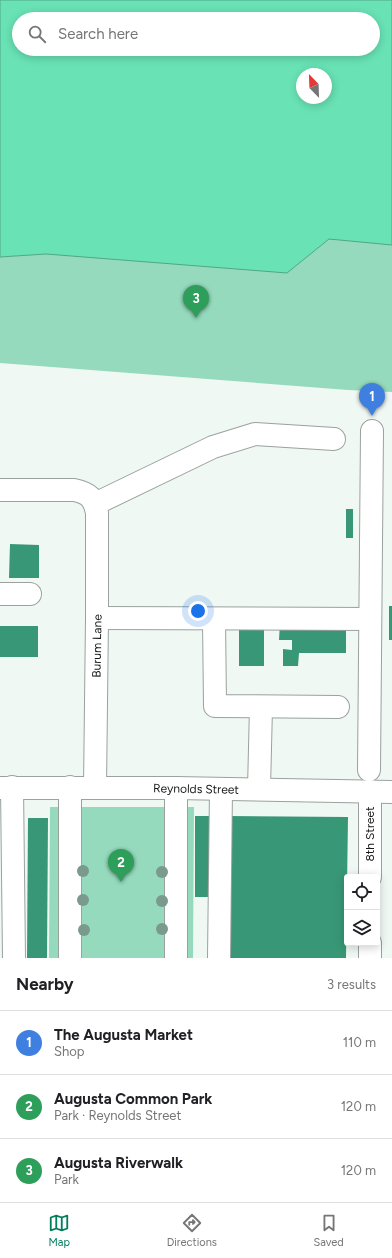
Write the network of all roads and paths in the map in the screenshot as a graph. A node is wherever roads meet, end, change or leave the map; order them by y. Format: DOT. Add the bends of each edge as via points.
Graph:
graph roads {
  1 [pos="372,432"];
  2 [pos="334,439"];
  3 [pos="0,490"];
  4 [pos="95,504"];
  5 [pos="0,594"];
  6 [pos="30,594"];
  7 [pos="97,618"];
  8 [pos="214,619"];
  9 [pos="370,619"];
  10 [pos="261,707"];
  11 [pos="338,707"];
  12 [pos="369,770"];
  13 [pos="6,787"];
  14 [pos="70,787"];
  15 [pos="95,788"];
  16 [pos="176,788"];
  17 [pos="221,789"];
  18 [pos="259,789"];
  19 [pos="370,791"];
  20 [pos="392,792"];
  21 [pos="370,874"];
  22 [pos="370,946"];
  23 [pos="14,958"];
  24 [pos="70,958"];
  25 [pos="176,958"];
  26 [pos="219,958"];
  27 [pos="370,958"];
  1 -- 9 [label="street"];
  2 -- 4 [label="street" via="255,434 213,447"];
  3 -- 4 [label="street" via="74,490 83,492"];
  4 -- 7 [label="street, Burum Lane"];
  5 -- 6 [label="street"];
  7 -- 8 [label="street"];
  7 -- 15 [label="street, Burum Lane"];
  8 -- 9 [label="street"];
  8 -- 10 [label="street" via="215,706"];
  9 -- 12 [label="street"];
  10 -- 11 [label="street"];
  10 -- 18 [label="street"];
  13 -- 14 [label="street, Reynolds Street"];
  13 -- 23 [label="street"];
  14 -- 15 [label="street, Reynolds Street"];
  14 -- 24 [label="street"];
  15 -- 16 [label="street, Reynolds Street"];
  16 -- 17 [label="street, Reynolds Street"];
  16 -- 25 [label="street"];
  17 -- 18 [label="street, Reynolds Street"];
  17 -- 26 [label="street"];
  18 -- 19 [label="street, Reynolds Street"];
  19 -- 20 [label="street, Reynolds Street"];
  19 -- 21 [label="street, 8th Street"];
  22 -- 27 [label="street"];
}
